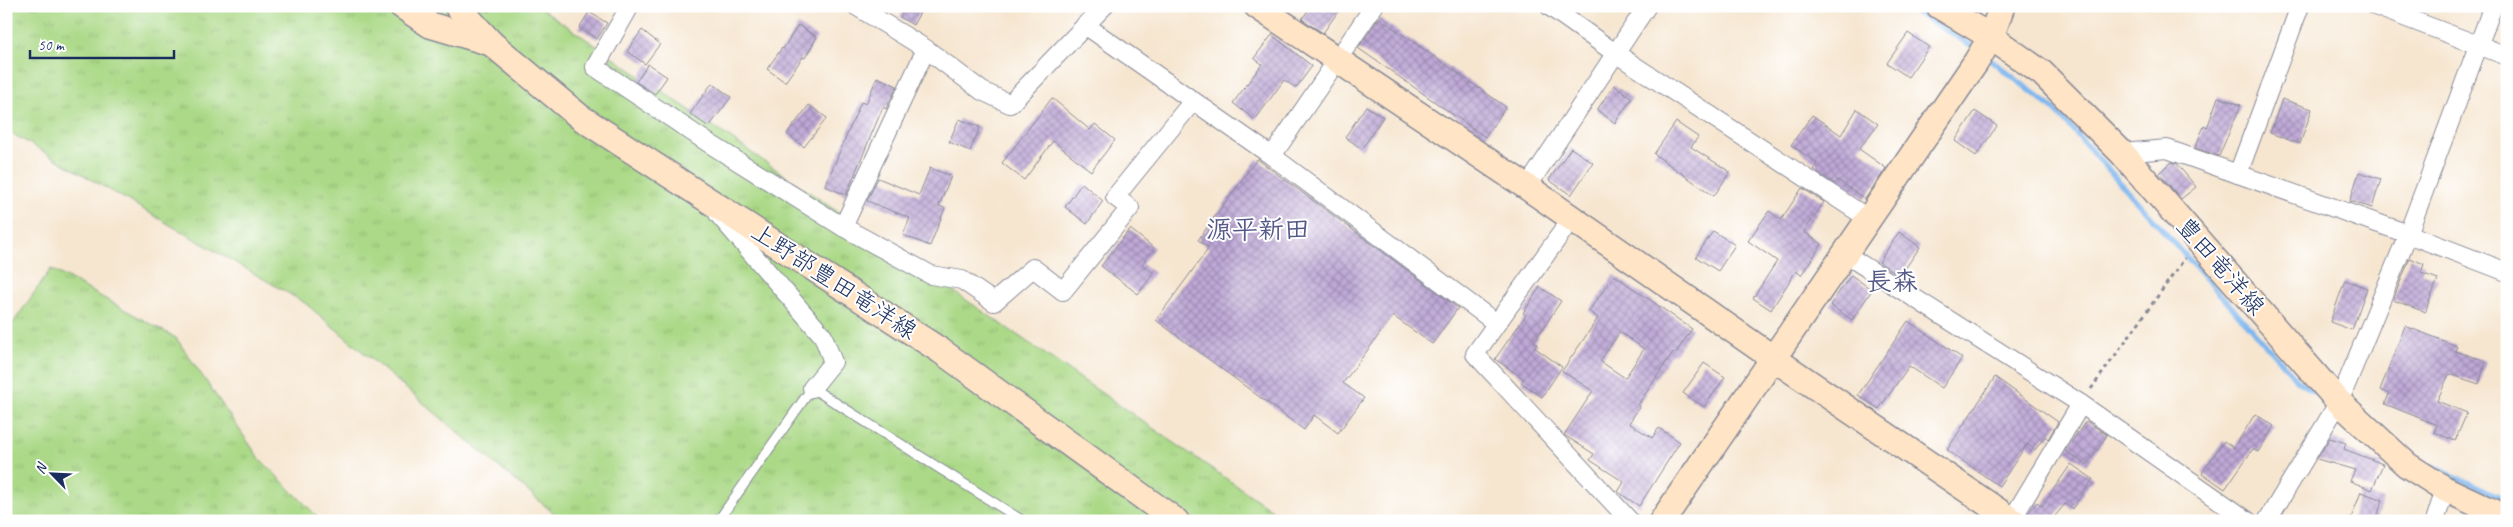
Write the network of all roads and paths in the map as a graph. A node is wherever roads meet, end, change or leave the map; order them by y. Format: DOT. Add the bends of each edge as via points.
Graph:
graph roads {
  1 [pos="402,6"];
  2 [pos="457,6"];
  3 [pos="630,6"];
  4 [pos="856,6"];
  5 [pos="1104,6"];
  6 [pos="1257,6"];
  7 [pos="1374,6"];
  8 [pos="1549,6"];
  9 [pos="1647,6"];
  10 [pos="1939,6"];
  11 [pos="2002,6"];
  12 [pos="2300,6"];
  13 [pos="2375,6"];
  14 [pos="2493,6"];
  15 [pos="1085,25"];
  16 [pos="1991,37"];
  17 [pos="492,43"];
  18 [pos="2479,45"];
  19 [pos="926,49"];
  20 [pos="1615,53"];
  21 [pos="2507,56"];
  22 [pos="1338,60"];
  23 [pos="1193,100"];
  24 [pos="2122,153"];
  25 [pos="1272,156"];
  26 [pos="2238,174"];
  27 [pos="1527,187"];
  28 [pos="698,193"];
  29 [pos="1572,218"];
  30 [pos="1869,219"];
  31 [pos="843,227"];
  32 [pos="2408,234"];
  33 [pos="2198,240"];
  34 [pos="1845,254"];
  35 [pos="2507,272"];
  36 [pos="1496,323"];
  37 [pos="1773,358"];
  38 [pos="812,388"];
  39 [pos="2340,402"];
  40 [pos="2081,404"];
  41 [pos="2445,489"];
  42 [pos="2507,518"];
  43 [pos="2012,520"];
  44 [pos="718,521"];
  45 [pos="1023,521"];
  46 [pos="1176,521"];
  47 [pos="1630,521"];
  48 [pos="1662,521"];
  49 [pos="2248,521"];
  50 [pos="2267,521"];
  51 [pos="2435,521"];
  1 -- 17 [label="main road, 上野部豊田竜洋線" via="430,26"];
  2 -- 17 [label="main road, 上野部豊田竜洋線"];
  3 -- 31 [label="street" via="595,68"];
  4 -- 19 [label="street"];
  5 -- 15 [label="street"];
  6 -- 22 [label="main road"];
  7 -- 22 [label="street"];
  8 -- 20 [label="street"];
  9 -- 20 [label="street"];
  10 -- 16 [label="main road, 豊田竜洋線"];
  11 -- 16 [label="main road"];
  12 -- 26 [label="street"];
  13 -- 18 [label="street"];
  14 -- 18 [label="street"];
  15 -- 19 [label="street" via="1010,104 982,91"];
  15 -- 23 [label="street"];
  16 -- 24 [label="main road, 豊田竜洋線" via="2042,73"];
  16 -- 30 [label="main road"];
  17 -- 28 [label="main road, 上野部豊田竜洋線" via="580,117"];
  18 -- 21 [label="street"];
  18 -- 32 [label="street"];
  19 -- 31 [label="street"];
  20 -- 27 [label="street"];
  20 -- 30 [label="street"];
  22 -- 25 [label="street"];
  22 -- 27 [label="main road"];
  23 -- 25 [label="street"];
  23 -- 31 [label="street" via="1115,197 1130,208 1063,291 1033,268 994,302 962,280 931,275"];
  24 -- 26 [label="street" via="2167,149"];
  24 -- 33 [label="main road, 豊田竜洋線"];
  25 -- 36 [label="street"];
  26 -- 32 [label="street"];
  27 -- 29 [label="main road"];
  28 -- 38 [label="street" via="823,336 833,362"];
  28 -- 46 [label="main road, 上野部豊田竜洋線" via="941,351"];
  29 -- 36 [label="street"];
  29 -- 37 [label="main road"];
  30 -- 34 [label="main road"];
  32 -- 35 [label="street"];
  32 -- 39 [label="street"];
  33 -- 39 [label="main road, 豊田竜洋線"];
  33 -- 40 [label="path"];
  34 -- 37 [label="main road"];
  34 -- 40 [label="street"];
  36 -- 47 [label="street" via="1475,354"];
  37 -- 43 [label="main road"];
  37 -- 48 [label="main road"];
  38 -- 44 [label="lane"];
  38 -- 45 [label="lane"];
  39 -- 41 [label="main road, 豊田竜洋線" via="2407,465"];
  39 -- 50 [label="street"];
  40 -- 43 [label="street"];
  40 -- 49 [label="street"];
  41 -- 42 [label="main road, 豊田竜洋線"];
  41 -- 51 [label="street"];
}
